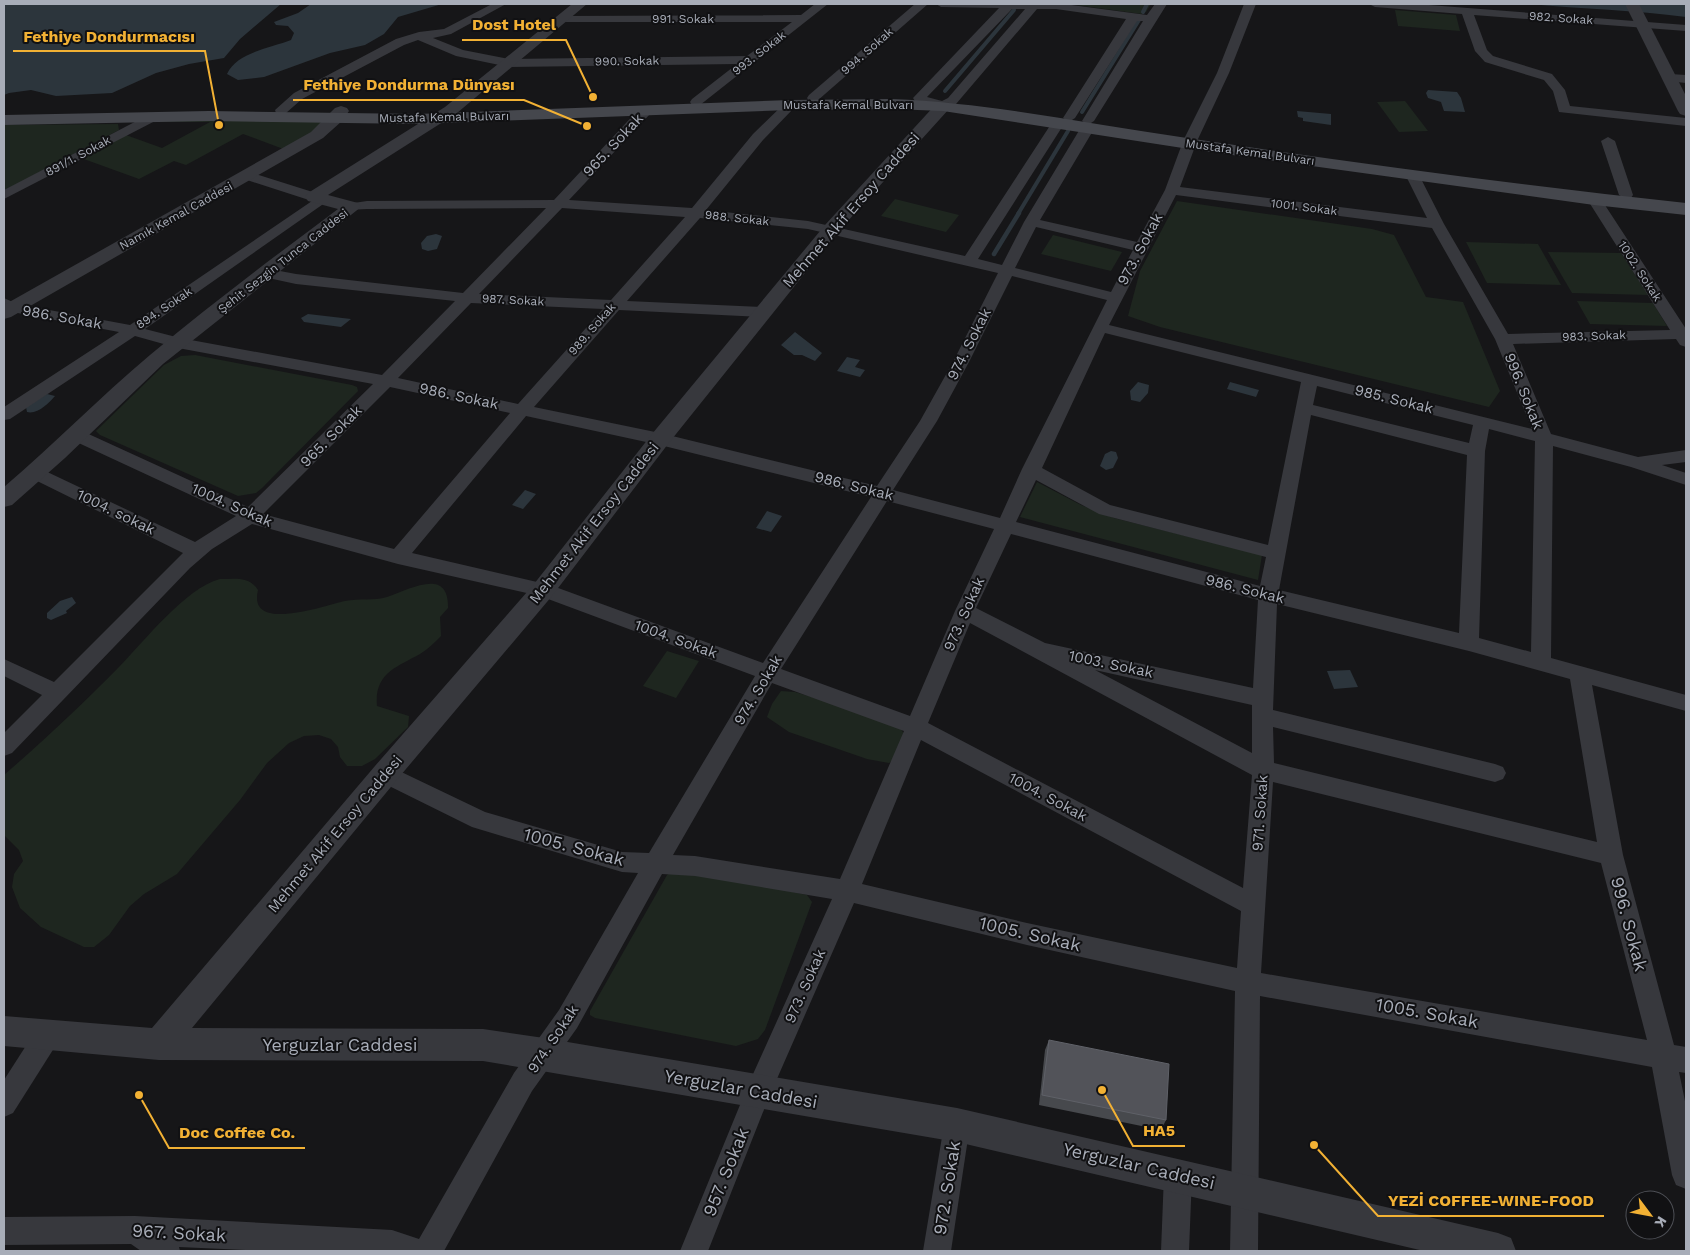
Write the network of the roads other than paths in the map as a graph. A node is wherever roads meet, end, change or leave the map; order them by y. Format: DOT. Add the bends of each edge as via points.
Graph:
graph roads {
  1 [pos="500,4"];
  2 [pos="580,4"];
  3 [pos="700,4"];
  4 [pos="822,4"];
  5 [pos="922,4"];
  6 [pos="941,4"];
  7 [pos="1162,4"];
  8 [pos="1250,4"];
  9 [pos="1375,4"];
  10 [pos="1632,4"];
  11 [pos="1008,6"];
  12 [pos="1033,7"];
  13 [pos="1467,11"];
  14 [pos="1133,17"];
  15 [pos="803,18"];
  16 [pos="563,19"];
  17 [pos="690,19"];
  18 [pos="1150,19"];
  19 [pos="1642,24"];
  20 [pos="1686,28"];
  21 [pos="419,36"];
  22 [pos="750,60"];
  23 [pos="509,63"];
  24 [pos="1670,78"];
  25 [pos="1686,79"];
  26 [pos="813,98"];
  27 [pos="920,98"];
  28 [pos="696,102"];
  29 [pos="947,104"];
  30 [pos="790,105"];
  31 [pos="281,110"];
  32 [pos="645,110"];
  33 [pos="1686,111"];
  34 [pos="4,112"];
  35 [pos="444,114"];
  36 [pos="339,115"];
  37 [pos="152,116"];
  38 [pos="4,120"];
  39 [pos="1064,121"];
  40 [pos="1686,122"];
  41 [pos="1088,125"];
  42 [pos="1190,141"];
  43 [pos="1608,141"];
  44 [pos="1412,174"];
  45 [pos="249,176"];
  46 [pos="1172,190"];
  47 [pos="4,195"];
  48 [pos="1626,195"];
  49 [pos="318,198"];
  50 [pos="1594,199"];
  51 [pos="1686,201"];
  52 [pos="558,204"];
  53 [pos="352,207"];
  54 [pos="1686,209"];
  55 [pos="696,213"];
  56 [pos="1031,222"];
  57 [pos="1437,224"];
  58 [pos="831,229"];
  59 [pos="1141,247"];
  60 [pos="969,261"];
  61 [pos="1006,270"];
  62 [pos="264,274"];
  63 [pos="1114,297"];
  64 [pos="466,298"];
  65 [pos="614,305"];
  66 [pos="7,308"];
  67 [pos="762,312"];
  68 [pos="1100,327"];
  69 [pos="133,330"];
  70 [pos="1684,337"];
  71 [pos="1503,339"];
  72 [pos="178,343"];
  73 [pos="1310,378"];
  74 [pos="386,381"];
  75 [pos="1304,408"];
  76 [pos="523,409"];
  77 [pos="4,415"];
  78 [pos="1482,422"];
  79 [pos="76,435"];
  80 [pos="1544,438"];
  81 [pos="660,439"];
  82 [pos="1476,451"];
  83 [pos="1686,456"];
  84 [pos="1636,462"];
  85 [pos="1031,469"];
  86 [pos="35,473"];
  87 [pos="1686,479"];
  88 [pos="881,493"];
  89 [pos="4,499"];
  90 [pos="250,516"];
  91 [pos="1004,526"];
  92 [pos="196,551"];
  93 [pos="1275,552"];
  94 [pos="398,558"];
  95 [pos="542,590"];
  96 [pos="1268,595"];
  97 [pos="965,611"];
  98 [pos="1469,643"];
  99 [pos="1040,650"];
  100 [pos="1541,662"];
  101 [pos="4,667"];
  102 [pos="768,672"];
  103 [pos="1579,673"];
  104 [pos="57,693"];
  105 [pos="1686,703"];
  106 [pos="1263,707"];
  107 [pos="916,727"];
  108 [pos="4,747"];
  109 [pos="1263,770"];
  110 [pos="1495,773"];
  111 [pos="385,774"];
  112 [pos="1611,855"];
  113 [pos="655,864"];
  114 [pos="847,891"];
  115 [pos="1253,905"];
  116 [pos="1248,982"];
  117 [pos="4,1031"];
  118 [pos="47,1036"];
  119 [pos="160,1044"];
  120 [pos="544,1054"];
  121 [pos="1675,1057"];
  122 [pos="758,1092"];
  123 [pos="4,1104"];
  124 [pos="957,1125"];
  125 [pos="1686,1174"];
  126 [pos="1178,1175"];
  127 [pos="1246,1191"];
  128 [pos="135,1230"];
  129 [pos="4,1232"];
  130 [pos="1484,1249"];
  131 [pos="166,1251"];
  132 [pos="413,1251"];
  133 [pos="428,1251"];
  134 [pos="694,1251"];
  135 [pos="937,1251"];
  136 [pos="1175,1251"];
  137 [pos="1244,1251"];
  1 -- 21 [label="street" via="447,32"];
  2 -- 16 [label="street, Şehit Sezgin Tunca Caddesi"];
  3 -- 17 [label="street"];
  4 -- 15 [label="street, 993. Sokak"];
  5 -- 26 [label="street, 994. Sokak"];
  6 -- 11 [label="street"];
  7 -- 18 [label="street, 974. Sokak"];
  8 -- 42 [label="street, 973. Sokak" via="1223,73"];
  9 -- 13 [label="street, 982. Sokak"];
  10 -- 19 [label="street"];
  11 -- 12 [label="street"];
  11 -- 27 [label="street"];
  12 -- 14 [label="street" via="1056,6"];
  12 -- 29 [label="street, Mehmet Akif Ersoy Caddesi"];
  13 -- 19 [label="street, 982. Sokak"];
  13 -- 40 [label="street" via="1482,51 1489,59 1548,77 1559,90 1564,109"];
  14 -- 18 [label="street"];
  14 -- 39 [label="street"];
  15 -- 17 [label="street, 991. Sokak"];
  15 -- 22 [label="street, 993. Sokak"];
  16 -- 17 [label="street, 991. Sokak"];
  16 -- 23 [label="street, Şehit Sezgin Tunca Caddesi"];
  18 -- 41 [label="street, 974. Sokak"];
  19 -- 20 [label="street, 982. Sokak"];
  19 -- 24 [label="street"];
  21 -- 23 [label="street, 990. Sokak" via="460,53"];
  21 -- 31 [label="street" via="400,42 298,96"];
  22 -- 23 [label="street, 990. Sokak"];
  22 -- 28 [label="street, 993. Sokak"];
  23 -- 35 [label="street, Şehit Sezgin Tunca Caddesi"];
  24 -- 25 [label="street"];
  24 -- 33 [label="street"];
  26 -- 27 [label="main road, Mustafa Kemal Bulvarı"];
  26 -- 28 [label="main road, Mustafa Kemal Bulvarı"];
  27 -- 29 [label="main road, Mustafa Kemal Bulvarı"];
  28 -- 35 [label="main road, Mustafa Kemal Bulvarı"];
  29 -- 30 [label="main road, Mustafa Kemal Bulvarı"];
  29 -- 39 [label="main road, Mustafa Kemal Bulvarı"];
  29 -- 58 [label="street, Mehmet Akif Ersoy Caddesi"];
  30 -- 32 [label="main road, Mustafa Kemal Bulvarı"];
  30 -- 55 [label="street, 989. Sokak" via="758,137"];
  31 -- 34 [label="main road, Mustafa Kemal Bulvarı"];
  31 -- 36 [label="main road, Mustafa Kemal Bulvarı"];
  32 -- 35 [label="main road, Mustafa Kemal Bulvarı"];
  32 -- 52 [label="street, 965. Sokak"];
  35 -- 36 [label="main road, Mustafa Kemal Bulvarı"];
  35 -- 49 [label="street, Şehit Sezgin Tunca Caddesi"];
  36 -- 37 [label="main road, Mustafa Kemal Bulvarı"];
  36 -- 45 [label="street, Namık Kemal Caddesi" via="317,136"];
  37 -- 38 [label="main road, Mustafa Kemal Bulvarı"];
  37 -- 47 [label="street, 891/1. Sokak"];
  39 -- 41 [label="main road, Mustafa Kemal Bulvarı"];
  39 -- 60 [label="street" via="1028,168"];
  41 -- 42 [label="main road, Mustafa Kemal Bulvarı"];
  41 -- 56 [label="street, 974. Sokak"];
  42 -- 44 [label="main road, Mustafa Kemal Bulvarı"];
  42 -- 46 [label="street, 973. Sokak"];
  42 -- 48 [label="main road, Mustafa Kemal Bulvarı"];
  43 -- 48 [label="street"];
  44 -- 50 [label="main road, Mustafa Kemal Bulvarı"];
  44 -- 57 [label="street, 996. Sokak"];
  45 -- 49 [label="street"];
  45 -- 66 [label="street, Namık Kemal Caddesi"];
  46 -- 57 [label="street, 1001. Sokak"];
  46 -- 59 [label="street, 973. Sokak"];
  48 -- 51 [label="main road, Mustafa Kemal Bulvarı"];
  49 -- 53 [label="street, Şehit Sezgin Tunca Caddesi"];
  49 -- 69 [label="street, 894. Sokak"];
  50 -- 54 [label="main road, Mustafa Kemal Bulvarı"];
  50 -- 70 [label="street, 1002. Sokak"];
  52 -- 53 [label="street, 988. Sokak"];
  52 -- 55 [label="street, 988. Sokak"];
  52 -- 64 [label="street, 965. Sokak"];
  53 -- 62 [label="street, Şehit Sezgin Tunca Caddesi"];
  55 -- 58 [label="street, 988. Sokak"];
  55 -- 65 [label="street, 989. Sokak"];
  56 -- 59 [label="street"];
  56 -- 61 [label="street, 974. Sokak"];
  57 -- 71 [label="street, 996. Sokak"];
  58 -- 60 [label="street, 988. Sokak"];
  58 -- 67 [label="street, Mehmet Akif Ersoy Caddesi"];
  59 -- 63 [label="street, 973. Sokak"];
  60 -- 61 [label="street, 988. Sokak"];
  61 -- 63 [label="street, 988. Sokak"];
  61 -- 88 [label="street, 974. Sokak" via="928,421"];
  62 -- 64 [label="street, 987. Sokak"];
  62 -- 72 [label="street, Şehit Sezgin Tunca Caddesi"];
  63 -- 68 [label="street, 973. Sokak"];
  64 -- 65 [label="street, 987. Sokak"];
  64 -- 74 [label="street, 965. Sokak"];
  65 -- 67 [label="street, 987. Sokak"];
  65 -- 76 [label="street, 989. Sokak"];
  66 -- 69 [label="street, 986. Sokak"];
  67 -- 81 [label="street, Mehmet Akif Ersoy Caddesi"];
  68 -- 73 [label="street, 985. Sokak"];
  68 -- 85 [label="street, 973. Sokak"];
  69 -- 72 [label="street, 986. Sokak"];
  69 -- 77 [label="street, 894. Sokak"];
  70 -- 71 [label="street, 983. Sokak"];
  71 -- 80 [label="street, 996. Sokak"];
  72 -- 74 [label="street, 986. Sokak"];
  72 -- 79 [label="street, Şehit Sezgin Tunca Caddesi"];
  73 -- 75 [label="street, 971. Sokak"];
  73 -- 78 [label="street, 985. Sokak"];
  74 -- 76 [label="street, 986. Sokak"];
  74 -- 90 [label="street, 965. Sokak"];
  75 -- 82 [label="street"];
  75 -- 93 [label="street, 971. Sokak"];
  76 -- 81 [label="street, 986. Sokak"];
  76 -- 94 [label="street, 989. Sokak"];
  78 -- 80 [label="street, 985. Sokak"];
  78 -- 82 [label="street"];
  79 -- 86 [label="street, Şehit Sezgin Tunca Caddesi"];
  79 -- 90 [label="street, 1004. Sokak"];
  80 -- 84 [label="street, 985. Sokak"];
  80 -- 100 [label="street, 996. Sokak"];
  81 -- 88 [label="street, 986. Sokak"];
  81 -- 95 [label="street, Mehmet Akif Ersoy Caddesi"];
  82 -- 98 [label="street"];
  83 -- 84 [label="street"];
  84 -- 87 [label="street, 985. Sokak"];
  85 -- 91 [label="street, 973. Sokak"];
  85 -- 93 [label="street" via="1105,510"];
  86 -- 89 [label="street, Şehit Sezgin Tunca Caddesi"];
  86 -- 92 [label="street, 1004. sokak"];
  88 -- 91 [label="street, 986. Sokak"];
  88 -- 102 [label="street, 974. Sokak"];
  90 -- 92 [label="street, 965. Sokak"];
  90 -- 94 [label="street, 1004. Sokak"];
  91 -- 96 [label="street, 986. Sokak"];
  91 -- 97 [label="street, 973. Sokak"];
  92 -- 104 [label="street, 965. Sokak"];
  93 -- 96 [label="street, 971. Sokak"];
  94 -- 95 [label="street, 1004. Sokak"];
  95 -- 102 [label="street, 1004. Sokak"];
  95 -- 111 [label="street, Mehmet Akif Ersoy Caddesi"];
  96 -- 98 [label="street, 986. Sokak"];
  96 -- 106 [label="street, 971. Sokak"];
  97 -- 99 [label="street, 1003. Sokak"];
  97 -- 107 [label="street, 973. Sokak"];
  98 -- 100 [label="street, 986. Sokak"];
  99 -- 106 [label="street, 1003. Sokak"];
  99 -- 109 [label="street"];
  100 -- 103 [label="street, 986. Sokak"];
  101 -- 104 [label="street"];
  102 -- 107 [label="street, 1004. Sokak"];
  102 -- 113 [label="street, 974. Sokak"];
  103 -- 105 [label="street, 986. Sokak"];
  103 -- 112 [label="street, 996. Sokak"];
  104 -- 108 [label="street, 965. Sokak"];
  106 -- 109 [label="street, 971. Sokak"];
  106 -- 110 [label="street, 1003. Sokak"];
  107 -- 114 [label="street, 973. Sokak"];
  107 -- 115 [label="street, 1004. Sokak"];
  109 -- 112 [label="street"];
  109 -- 115 [label="street, 971. Sokak"];
  111 -- 113 [label="street, 1005. Sokak" via="480,820 622,862"];
  111 -- 119 [label="street, Mehmet Akif Ersoy Caddesi"];
  112 -- 121 [label="street, 996. Sokak"];
  113 -- 114 [label="street, 1005. Sokak" via="694,866"];
  113 -- 120 [label="street, 974. Sokak" via="568,1019"];
  114 -- 116 [label="street, 1005. Sokak"];
  114 -- 122 [label="street, 973. Sokak"];
  115 -- 116 [label="street, 971. Sokak"];
  116 -- 121 [label="street, 1005. Sokak"];
  116 -- 127 [label="street, 971. Sokak"];
  117 -- 118 [label="street, Yerguzlar Caddesi"];
  118 -- 119 [label="street, Yerguzlar Caddesi"];
  118 -- 123 [label="street"];
  119 -- 120 [label="street, Yerguzlar Caddesi" via="482,1045"];
  120 -- 122 [label="street, Yerguzlar Caddesi"];
  120 -- 133 [label="street, 974. Sokak" via="523,1082"];
  121 -- 125 [label="street, 996. Sokak"];
  122 -- 124 [label="street, Yerguzlar Caddesi"];
  122 -- 134 [label="street, 957. Sokak"];
  124 -- 126 [label="street, Yerguzlar Caddesi"];
  124 -- 135 [label="street, 972. Sokak"];
  126 -- 127 [label="street, Yerguzlar Caddesi"];
  126 -- 136 [label="street"];
  127 -- 130 [label="street, Yerguzlar Caddesi"];
  127 -- 137 [label="street, 971. Sokak"];
  128 -- 129 [label="street, 967. Sokak"];
  128 -- 131 [label="street"];
  128 -- 132 [label="street, 967. Sokak" via="392,1244"];
}
